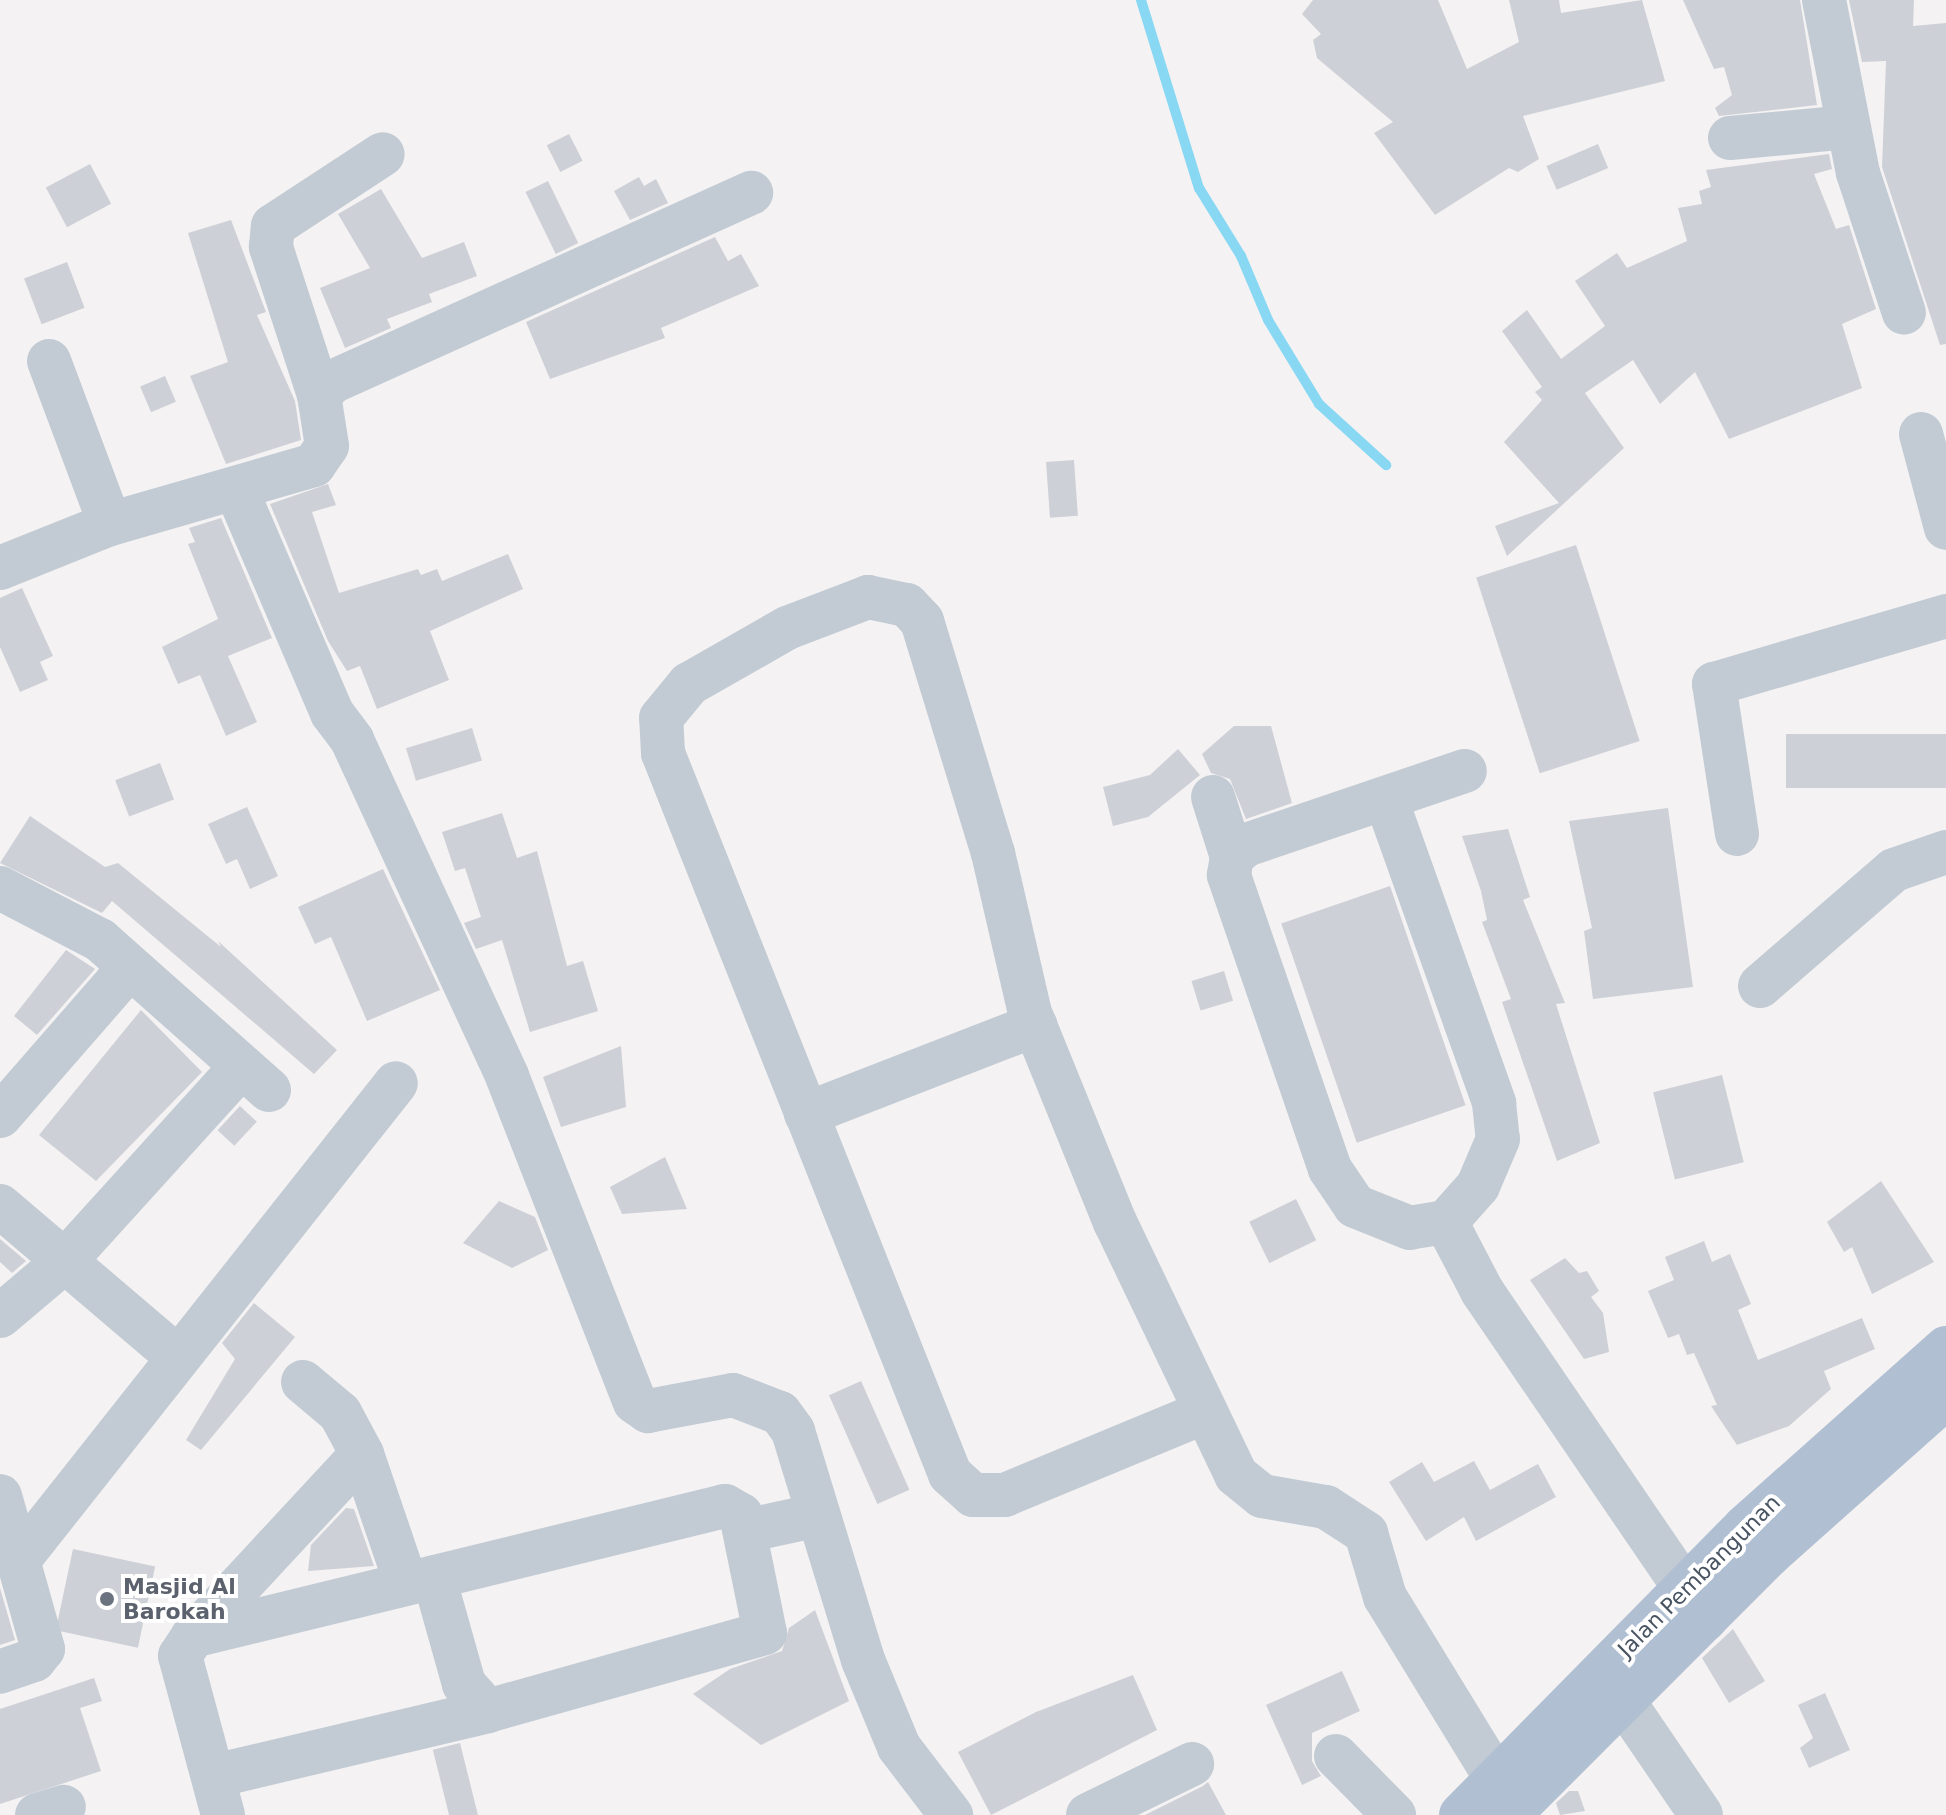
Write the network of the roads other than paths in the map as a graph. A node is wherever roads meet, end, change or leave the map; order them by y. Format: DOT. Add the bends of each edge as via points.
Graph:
graph roads {
  1 [pos="1824,0"];
  2 [pos="1848,127"];
  3 [pos="1730,138"];
  4 [pos="383,154"];
  5 [pos="751,193"];
  6 [pos="1904,313"];
  7 [pos="49,361"];
  8 [pos="319,395"];
  9 [pos="1921,434"];
  10 [pos="236,489"];
  11 [pos="110,524"];
  12 [pos="1946,528"];
  13 [pos="0,568"];
  14 [pos="1946,616"];
  15 [pos="1465,771"];
  16 [pos="1213,797"];
  17 [pos="1386,799"];
  18 [pos="1737,834"];
  19 [pos="1232,857"];
  20 [pos="1941,865"];
  21 [pos="0,888"];
  22 [pos="129,968"];
  23 [pos="1760,986"];
  24 [pos="1035,1025"];
  25 [pos="396,1083"];
  26 [pos="806,1114"];
  27 [pos="0,1116"];
  28 [pos="0,1206"];
  29 [pos="1446,1222"];
  30 [pos="64,1262"];
  31 [pos="0,1316"];
  32 [pos="1946,1348"];
  33 [pos="176,1356"];
  34 [pos="303,1382"];
  35 [pos="1946,1397"];
  36 [pos="1205,1412"];
  37 [pos="362,1454"];
  38 [pos="0,1496"];
  39 [pos="818,1515"];
  40 [pos="745,1531"];
  41 [pos="21,1557"];
  42 [pos="420,1580"];
  43 [pos="1696,1603"];
  44 [pos="193,1636"];
  45 [pos="0,1672"];
  46 [pos="1622,1699"];
  47 [pos="488,1711"];
  48 [pos="1336,1756"];
  49 [pos="1192,1764"];
  50 [pos="218,1795"];
  51 [pos="1503,1797"];
  52 [pos="951,1815"];
  53 [pos="1088,1815"];
  54 [pos="1394,1815"];
  55 [pos="1461,1815"];
  56 [pos="1701,1815"];
  1 -- 2 [label="street"];
  2 -- 3 [label="street"];
  2 -- 6 [label="street"];
  4 -- 8 [label="street" via="273,226 271,247"];
  5 -- 8 [label="street" via="496,314 332,382"];
  7 -- 11 [label="street"];
  8 -- 10 [label="street" via="323,457"];
  9 -- 12 [label="street"];
  10 -- 11 [label="street"];
  10 -- 39 [label="street" via="332,713 352,740 507,1076 635,1402 648,1411 733,1395 765,1402 793,1431"];
  11 -- 13 [label="street"];
  14 -- 18 [label="street" via="1714,684"];
  15 -- 17 [label="street"];
  16 -- 19 [label="street"];
  17 -- 19 [label="street" via="1246,845"];
  17 -- 29 [label="street" via="1494,1103 1498,1139 1478,1186"];
  19 -- 29 [label="street" via="1243,927 1330,1169 1355,1206 1410,1228"];
  20 -- 23 [label="street" via="1894,870"];
  21 -- 22 [label="street" via="56,912"];
  22 -- 27 [label="street"];
  22 -- 30 [label="street" via="255,1078"];
  24 -- 26 [label="street"];
  24 -- 26 [label="street" via="922,621 907,605 868,597 787,628 689,684 661,718 663,753"];
  24 -- 36 [label="street" via="1115,1222"];
  25 -- 33 [label="street"];
  26 -- 36 [label="street" via="950,1474 973,1495 1005,1495"];
  28 -- 30 [label="street"];
  29 -- 43 [label="street" via="1482,1291"];
  30 -- 31 [label="street"];
  30 -- 33 [label="street"];
  32 -- 43 [label="main road, Jalan Pembangunan"];
  33 -- 41 [label="street"];
  34 -- 37 [label="street" via="340,1413"];
  35 -- 43 [label="main road, Jalan Pembangunan"];
  36 -- 51 [label="street" via="1248,1487 1326,1507 1366,1533 1385,1597"];
  37 -- 42 [label="street"];
  37 -- 44 [label="street"];
  38 -- 41 [label="street"];
  39 -- 40 [label="street"];
  39 -- 52 [label="street" via="899,1747"];
  40 -- 42 [label="street" via="738,1510 725,1506"];
  40 -- 47 [label="street" via="765,1629 759,1640"];
  41 -- 45 [label="street" via="43,1649 34,1660"];
  42 -- 44 [label="street"];
  42 -- 47 [label="street" via="464,1684"];
  43 -- 46 [label="main road, Jalan Pembangunan"];
  43 -- 51 [label="main road, Jalan Pembangunan"];
  44 -- 50 [label="street" via="180,1656"];
  46 -- 51 [label="main road, Jalan Pembangunan"];
  46 -- 56 [label="street"];
  47 -- 50 [label="street"];
  48 -- 54 [label="street"];
  49 -- 53 [label="street"];
  51 -- 55 [label="main road, Jalan Pembangunan"];
}
